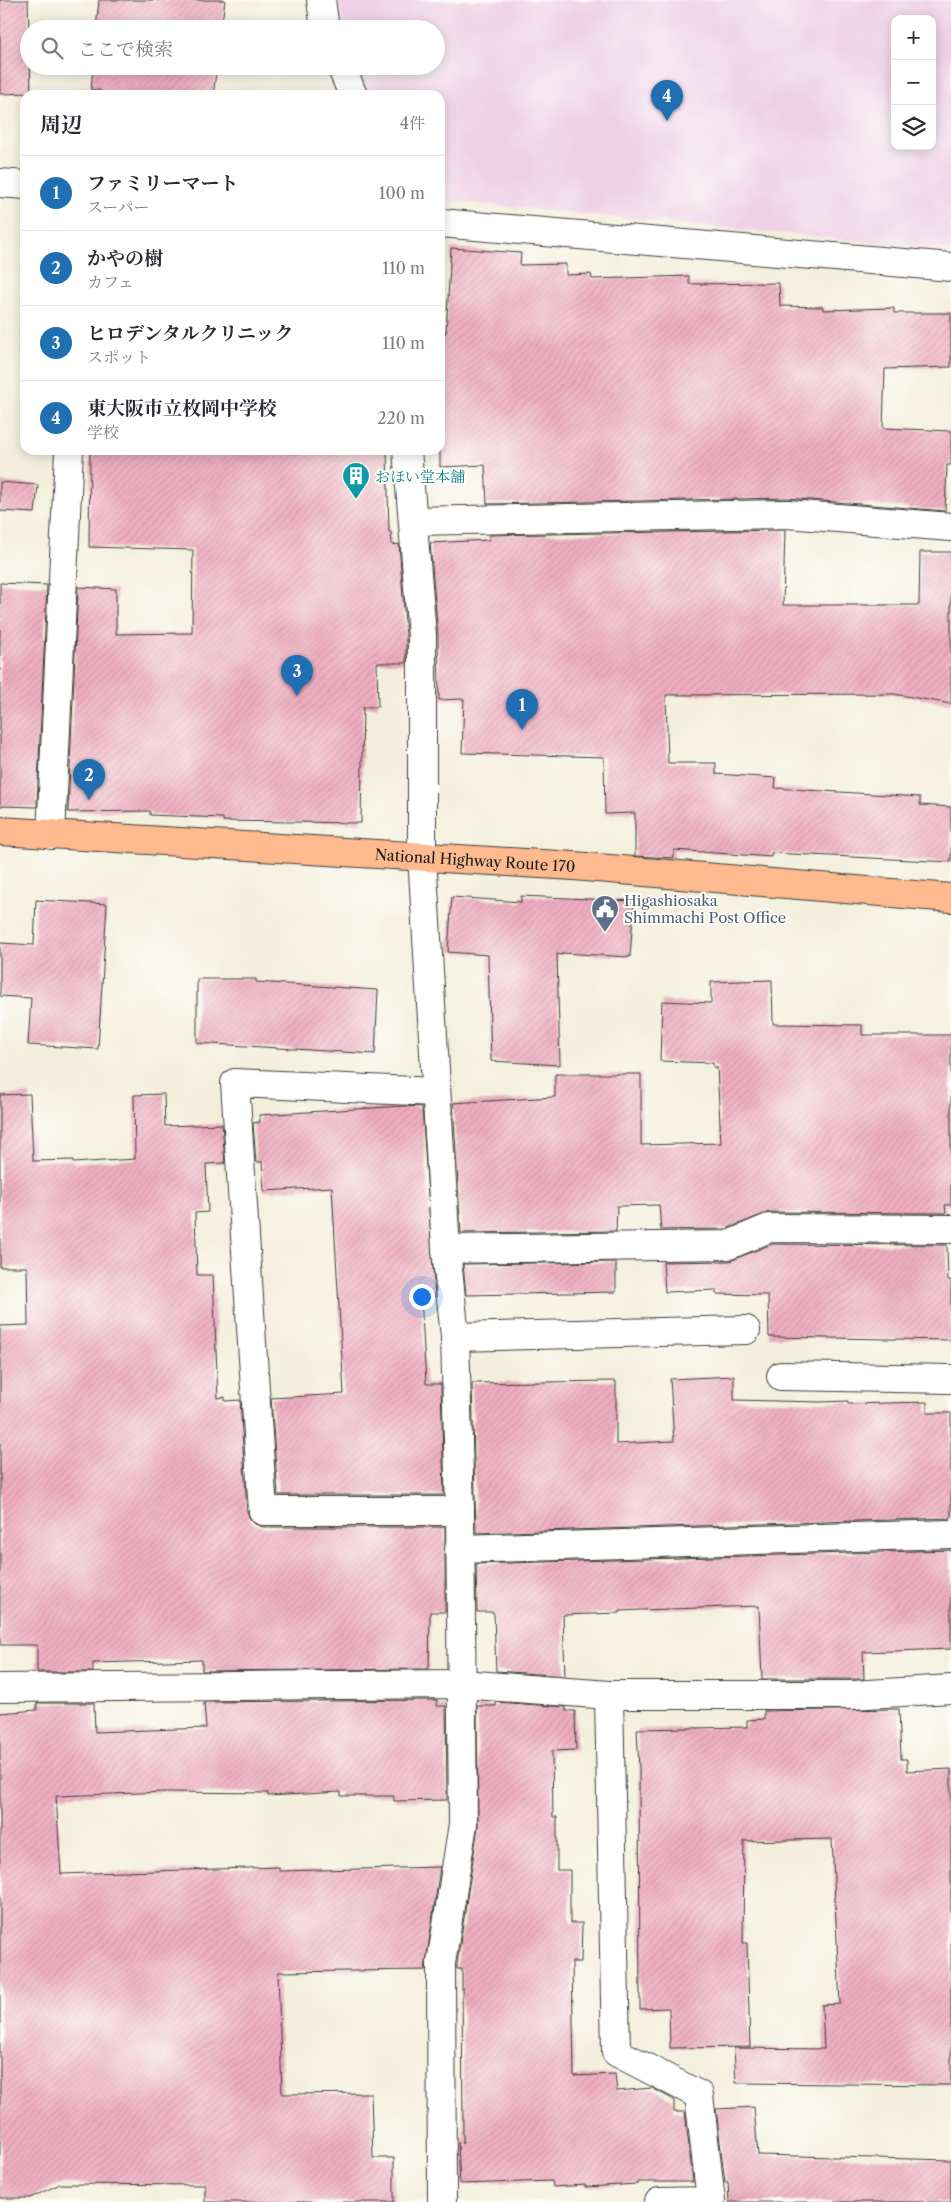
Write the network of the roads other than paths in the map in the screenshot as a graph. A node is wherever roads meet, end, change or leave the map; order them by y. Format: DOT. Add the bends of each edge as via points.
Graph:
graph roads {
  1 [pos="321,0"];
  2 [pos="324,20"];
  3 [pos="344,75"];
  4 [pos="350,90"];
  5 [pos="0,182"];
  6 [pos="20,184"];
  7 [pos="445,223"];
  8 [pos="951,267"];
  9 [pos="69,455"];
  10 [pos="407,455"];
  11 [pos="413,520"];
  12 [pos="951,527"];
  13 [pos="0,831"];
  14 [pos="51,835"];
  15 [pos="422,856"];
  16 [pos="951,898"];
  17 [pos="435,1092"];
  18 [pos="951,1229"];
  19 [pos="446,1249"];
  20 [pos="746,1330"];
  21 [pos="455,1337"];
  22 [pos="781,1376"];
  23 [pos="951,1379"];
  24 [pos="460,1511"];
  25 [pos="951,1534"];
  26 [pos="458,1549"];
  27 [pos="461,1684"];
  28 [pos="0,1688"];
  29 [pos="951,1689"];
  30 [pos="609,1694"];
  31 [pos="442,2202"];
  32 [pos="660,2202"];
  1 -- 2 [label="street"];
  3 -- 4 [label="street"];
  5 -- 6 [label="street"];
  7 -- 8 [label="street"];
  9 -- 14 [label="street"];
  10 -- 11 [label="street"];
  11 -- 12 [label="street" via="786,514"];
  11 -- 15 [label="street" via="422,636"];
  13 -- 14 [label="highway, National Highway Route 170"];
  14 -- 15 [label="highway, National Highway Route 170"];
  15 -- 16 [label="highway, National Highway Route 170"];
  15 -- 17 [label="street"];
  17 -- 19 [label="street"];
  17 -- 24 [label="street" via="235,1083 263,1511"];
  18 -- 19 [label="street" via="769,1228 729,1245"];
  19 -- 21 [label="street"];
  20 -- 21 [label="street"];
  21 -- 24 [label="street"];
  22 -- 23 [label="street"];
  24 -- 26 [label="street"];
  25 -- 26 [label="street"];
  26 -- 27 [label="street"];
  27 -- 28 [label="street"];
  27 -- 30 [label="street"];
  27 -- 31 [label="street" via="463,1824 442,1963"];
  29 -- 30 [label="street" via="852,1695"];
  30 -- 32 [label="street" via="616,2052 699,2095 711,2201"];
}
